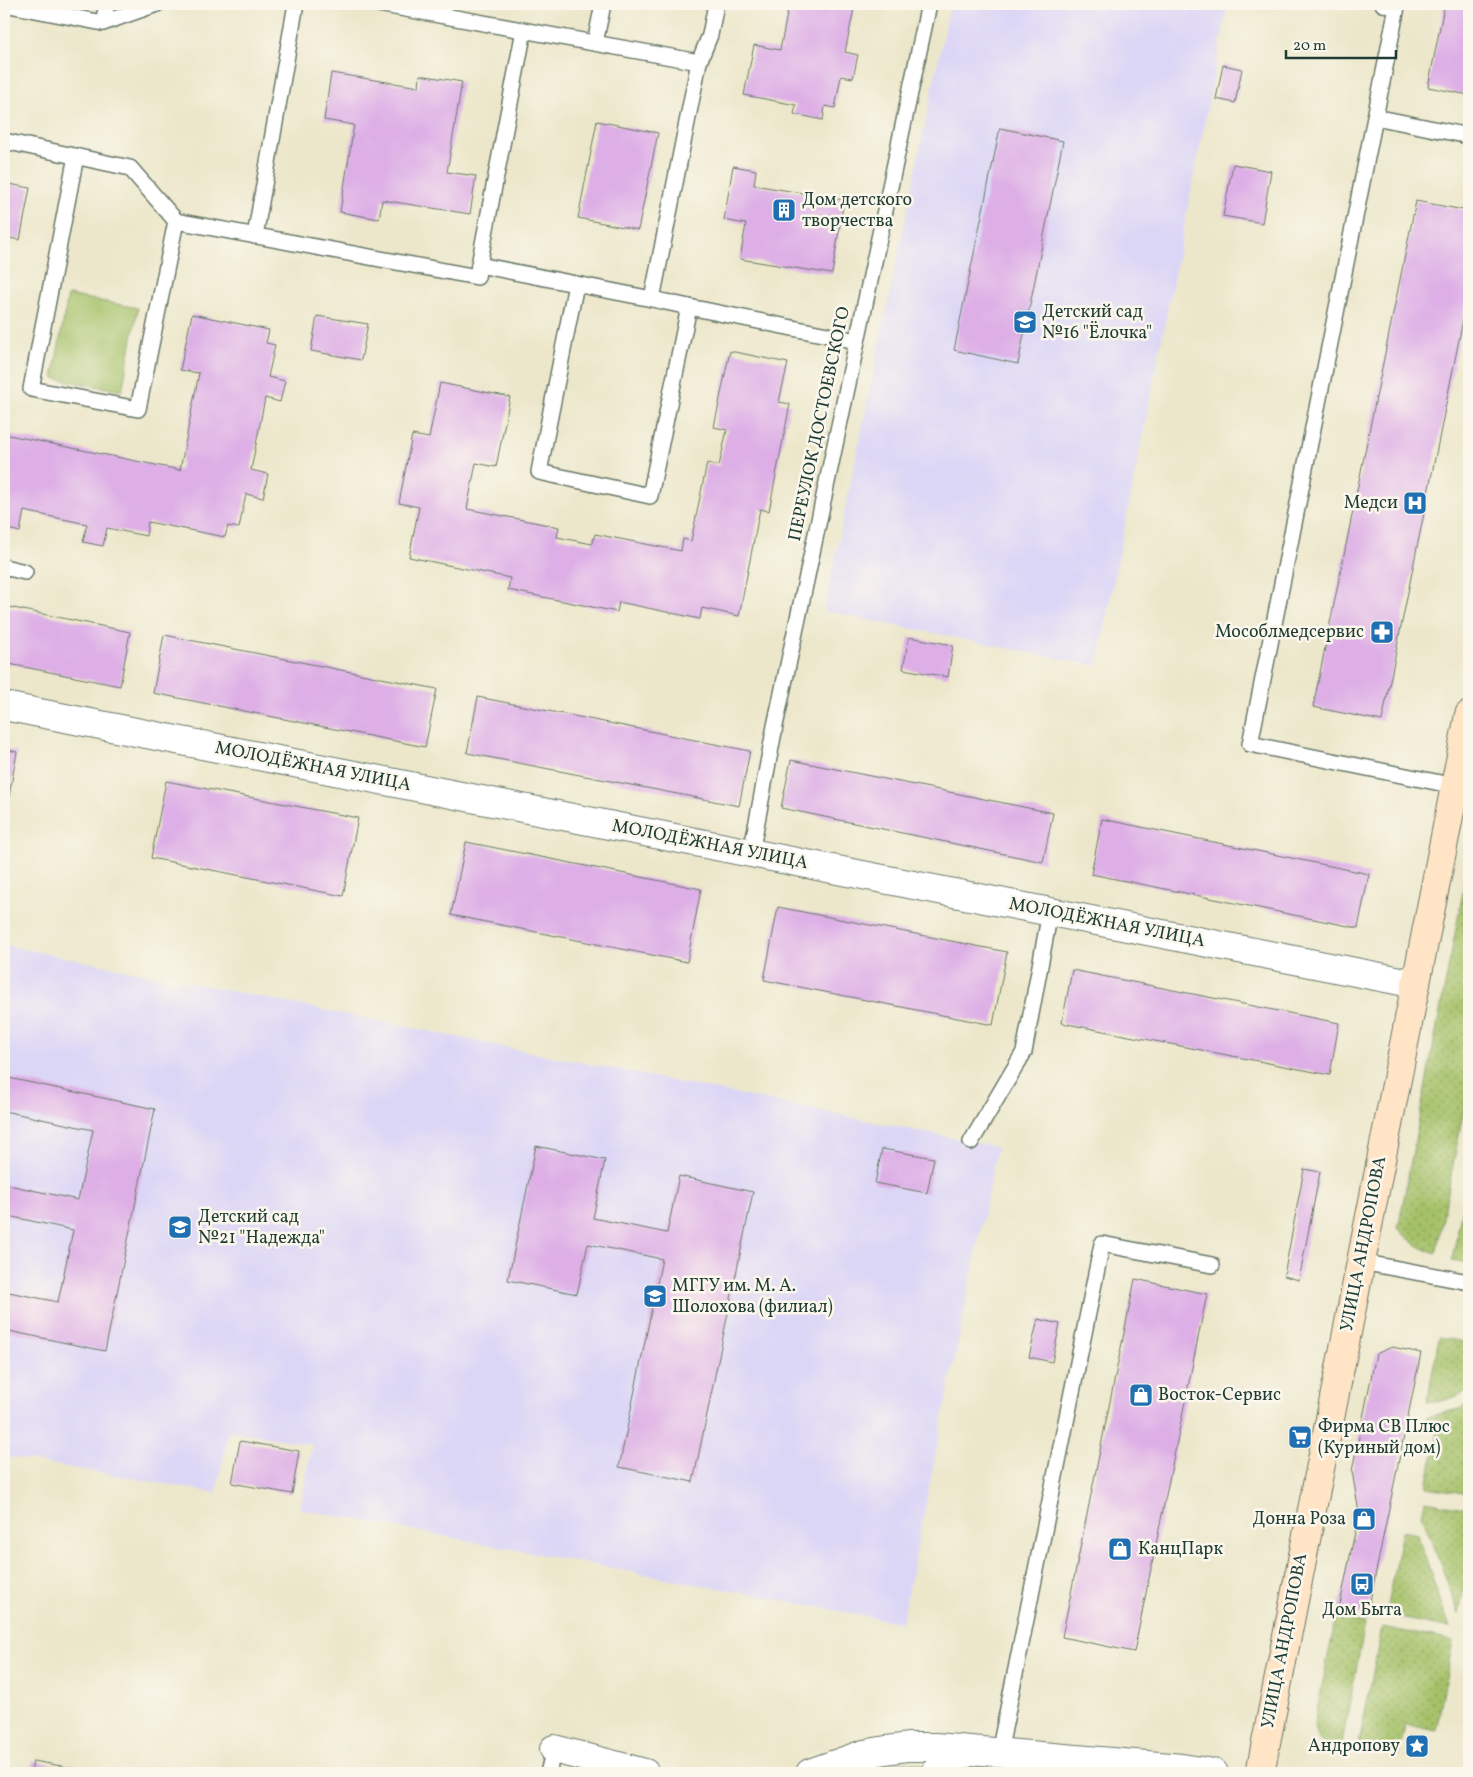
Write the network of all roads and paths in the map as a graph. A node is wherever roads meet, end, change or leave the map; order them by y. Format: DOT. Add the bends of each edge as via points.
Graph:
graph roads {
  1 [pos="4,4"];
  2 [pos="107,4"];
  3 [pos="157,4"];
  4 [pos="296,4"];
  5 [pos="378,4"];
  6 [pos="603,4"];
  7 [pos="716,4"];
  8 [pos="928,4"];
  9 [pos="1383,4"];
  10 [pos="412,7"];
  11 [pos="103,23"];
  12 [pos="524,30"];
  13 [pos="595,43"];
  14 [pos="699,62"];
  15 [pos="1375,117"];
  16 [pos="1469,136"];
  17 [pos="4,141"];
  18 [pos="76,156"];
  19 [pos="176,222"];
  20 [pos="255,236"];
  21 [pos="479,265"];
  22 [pos="576,284"];
  23 [pos="652,299"];
  24 [pos="688,307"];
  25 [pos="857,341"];
  26 [pos="4,567"];
  27 [pos="25,572"];
  28 [pos="4,706"];
  29 [pos="1469,715"];
  30 [pos="1455,786"];
  31 [pos="751,853"];
  32 [pos="1050,912"];
  33 [pos="1416,984"];
  34 [pos="972,1142"];
  35 [pos="1361,1262"];
  36 [pos="1212,1265"];
  37 [pos="1469,1282"];
  38 [pos="987,1752"];
  39 [pos="551,1761"];
  40 [pos="645,1773"];
  41 [pos="810,1773"];
  42 [pos="935,1773"];
  43 [pos="1214,1773"];
  44 [pos="1260,1773"];
  1 -- 11 [label="lane"];
  2 -- 11 [label="lane"];
  3 -- 11 [label="lane"];
  4 -- 20 [label="lane"];
  5 -- 10 [label="lane"];
  6 -- 13 [label="lane"];
  7 -- 14 [label="lane" via="710,35"];
  8 -- 25 [label="lane, ПЕРЕУЛОК ДОСТОЕВСКОГО"];
  9 -- 15 [label="lane" via="1397,7"];
  10 -- 12 [label="lane"];
  12 -- 13 [label="lane"];
  12 -- 21 [label="lane"];
  13 -- 14 [label="lane"];
  14 -- 23 [label="lane"];
  15 -- 16 [label="lane"];
  15 -- 30 [label="lane" via="1250,744"];
  17 -- 18 [label="lane"];
  18 -- 19 [label="lane" via="130,168"];
  18 -- 19 [label="lane" via="31,389 138,409"];
  19 -- 20 [label="lane"];
  20 -- 21 [label="lane" via="477,277"];
  21 -- 22 [label="lane"];
  22 -- 23 [label="lane"];
  22 -- 24 [label="lane" via="539,472 650,496"];
  23 -- 24 [label="lane"];
  24 -- 25 [label="lane"];
  25 -- 31 [label="lane, ПЕРЕУЛОК ДОСТОЕВСКОГО"];
  26 -- 27 [label="lane"];
  28 -- 31 [label="street, МОЛОДЁЖНАЯ УЛИЦА"];
  29 -- 30 [label="main road, УЛИЦА АНДРОПОВА"];
  30 -- 33 [label="main road, УЛИЦА АНДРОПОВА"];
  31 -- 32 [label="street, МОЛОДЁЖНАЯ УЛИЦА"];
  32 -- 33 [label="street, МОЛОДЁЖНАЯ УЛИЦА"];
  32 -- 34 [label="lane" via="1024,1052"];
  33 -- 35 [label="main road, УЛИЦА АНДРОПОВА"];
  35 -- 37 [label="lane"];
  35 -- 44 [label="main road, УЛИЦА АНДРОПОВА"];
  36 -- 38 [label="lane" via="1102,1244"];
  38 -- 41 [label="street" via="917,1747 886,1750 864,1754"];
  38 -- 42 [label="street" via="957,1756"];
  38 -- 43 [label="street"];
  39 -- 40 [label="street"];
}
